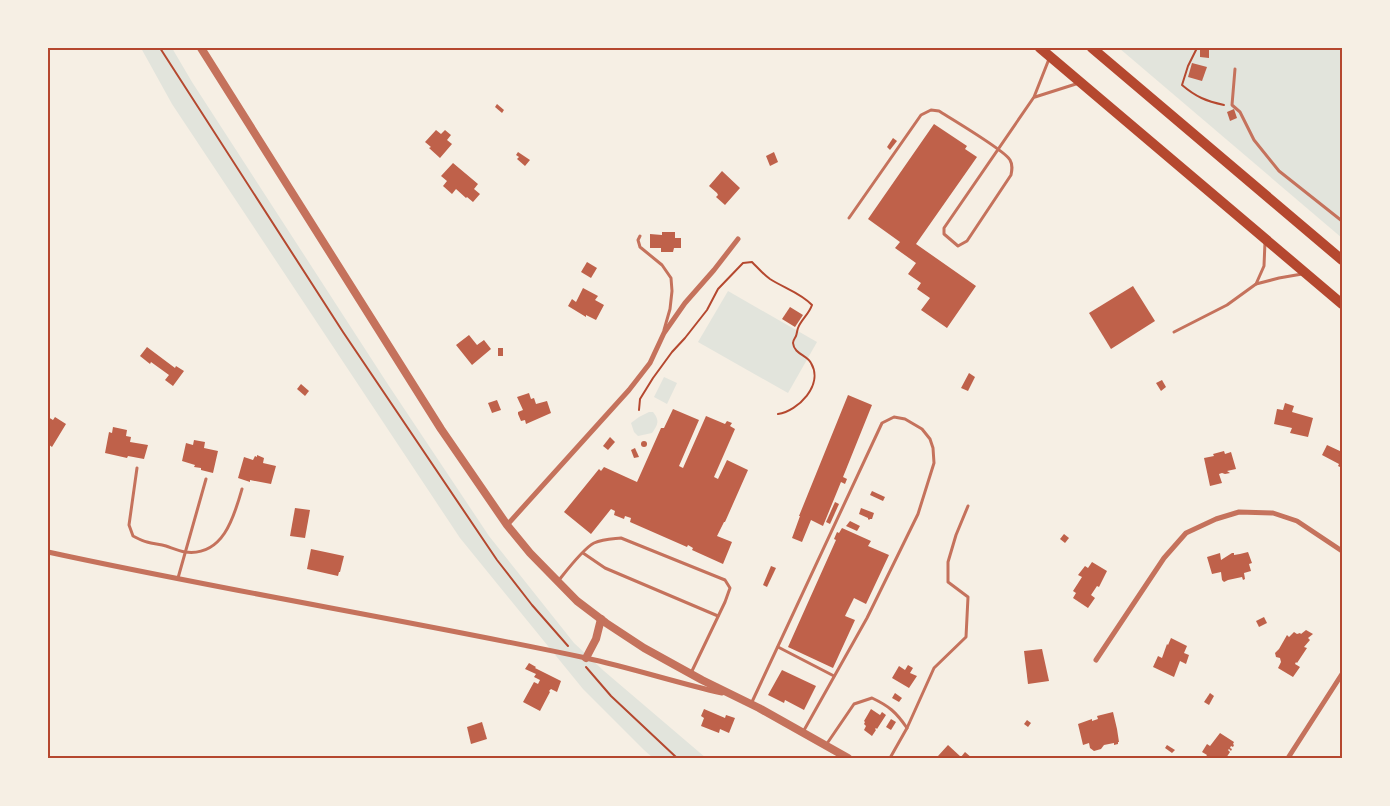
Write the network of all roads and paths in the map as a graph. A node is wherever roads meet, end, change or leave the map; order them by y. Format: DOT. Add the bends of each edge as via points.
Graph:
graph roads {
  1 [pos="160,48"];
  2 [pos="201,48"];
  3 [pos="1040,48"];
  4 [pos="1092,48"];
  5 [pos="1197,48"];
  6 [pos="1050,56"];
  7 [pos="1235,69"];
  8 [pos="1080,82"];
  9 [pos="1034,97"];
  10 [pos="1232,105"];
  11 [pos="998,148"];
  12 [pos="849,218"];
  13 [pos="1342,221"];
  14 [pos="640,236"];
  15 [pos="738,239"];
  16 [pos="1265,239"];
  17 [pos="1342,260"];
  18 [pos="1306,274"];
  19 [pos="1256,284"];
  20 [pos="1342,304"];
  21 [pos="1174,332"];
  22 [pos="664,333"];
  23 [pos="639,410"];
  24 [pos="778,414"];
  25 [pos="137,468"];
  26 [pos="206,479"];
  27 [pos="242,489"];
  28 [pos="968,506"];
  29 [pos="507,525"];
  30 [pos="1342,551"];
  31 [pos="48,552"];
  32 [pos="185,552"];
  33 [pos="583,553"];
  34 [pos="178,578"];
  35 [pos="557,581"];
  36 [pos="718,616"];
  37 [pos="601,619"];
  38 [pos="778,647"];
  39 [pos="570,648"];
  40 [pos="586,658"];
  41 [pos="1096,660"];
  42 [pos="587,668"];
  43 [pos="690,673"];
  44 [pos="1342,674"];
  45 [pos="834,676"];
  46 [pos="732,695"];
  47 [pos="751,704"];
  48 [pos="907,728"];
  49 [pos="803,732"];
  50 [pos="826,745"];
  51 [pos="677,758"];
  52 [pos="848,758"];
  53 [pos="890,758"];
  54 [pos="1288,758"];
  1 -- 39 [label="path" via="343,332 497,560"];
  2 -- 29 [label="street" via="419,394"];
  3 -- 6 [label="highway"];
  4 -- 17 [label="highway"];
  5 -- 10 [label="path" via="1182,85 1201,99"];
  6 -- 8 [label="highway"];
  6 -- 9 [label="lane"];
  7 -- 10 [label="lane"];
  8 -- 9 [label="lane"];
  8 -- 16 [label="highway"];
  9 -- 11 [label="lane"];
  10 -- 13 [label="lane" via="1279,171"];
  11 -- 11 [label="lane" via="1010,158 1011,175 967,241 958,246 944,234 944,228"];
  11 -- 12 [label="lane" via="938,111 931,110 921,115"];
  14 -- 22 [label="lane" via="640,247 662,265 671,278 670,309"];
  15 -- 22 [label="street"];
  16 -- 18 [label="highway"];
  16 -- 19 [label="lane" via="1264,266"];
  18 -- 19 [label="lane"];
  18 -- 20 [label="highway"];
  19 -- 21 [label="lane" via="1227,305"];
  22 -- 29 [label="street" via="650,363 629,390"];
  23 -- 24 [label="path" via="640,399 653,378 707,310 718,289 743,263 752,262 769,278 812,305 793,343 811,363 814,382 802,403"];
  25 -- 32 [label="lane" via="129,525 133,536"];
  26 -- 32 [label="lane"];
  27 -- 32 [label="lane" via="228,529 215,544 202,551"];
  28 -- 48 [label="lane" via="948,562 948,582 968,597 966,637 934,668"];
  29 -- 35 [label="street"];
  30 -- 41 [label="street" via="1297,521 1273,513 1239,512 1216,519 1186,533 1164,558"];
  31 -- 34 [label="street"];
  32 -- 34 [label="lane"];
  33 -- 35 [label="lane"];
  33 -- 36 [label="lane" via="605,568"];
  33 -- 36 [label="lane" via="592,544 621,538 725,580 730,588"];
  34 -- 40 [label="street"];
  35 -- 37 [label="street"];
  36 -- 43 [label="lane"];
  37 -- 40 [label="street" via="596,639"];
  37 -- 43 [label="street"];
  38 -- 45 [label="lane"];
  38 -- 45 [label="lane" via="882,423 894,417 905,419 930,439 934,463 918,514 867,618"];
  38 -- 47 [label="lane"];
  40 -- 46 [label="street"];
  42 -- 51 [label="path" via="611,696"];
  43 -- 46 [label="street"];
  44 -- 54 [label="street"];
  45 -- 49 [label="lane"];
  46 -- 47 [label="street"];
  47 -- 49 [label="street"];
  48 -- 50 [label="lane" via="886,704 872,698 854,704"];
  48 -- 53 [label="lane"];
  49 -- 50 [label="street"];
  50 -- 52 [label="street"];
}
